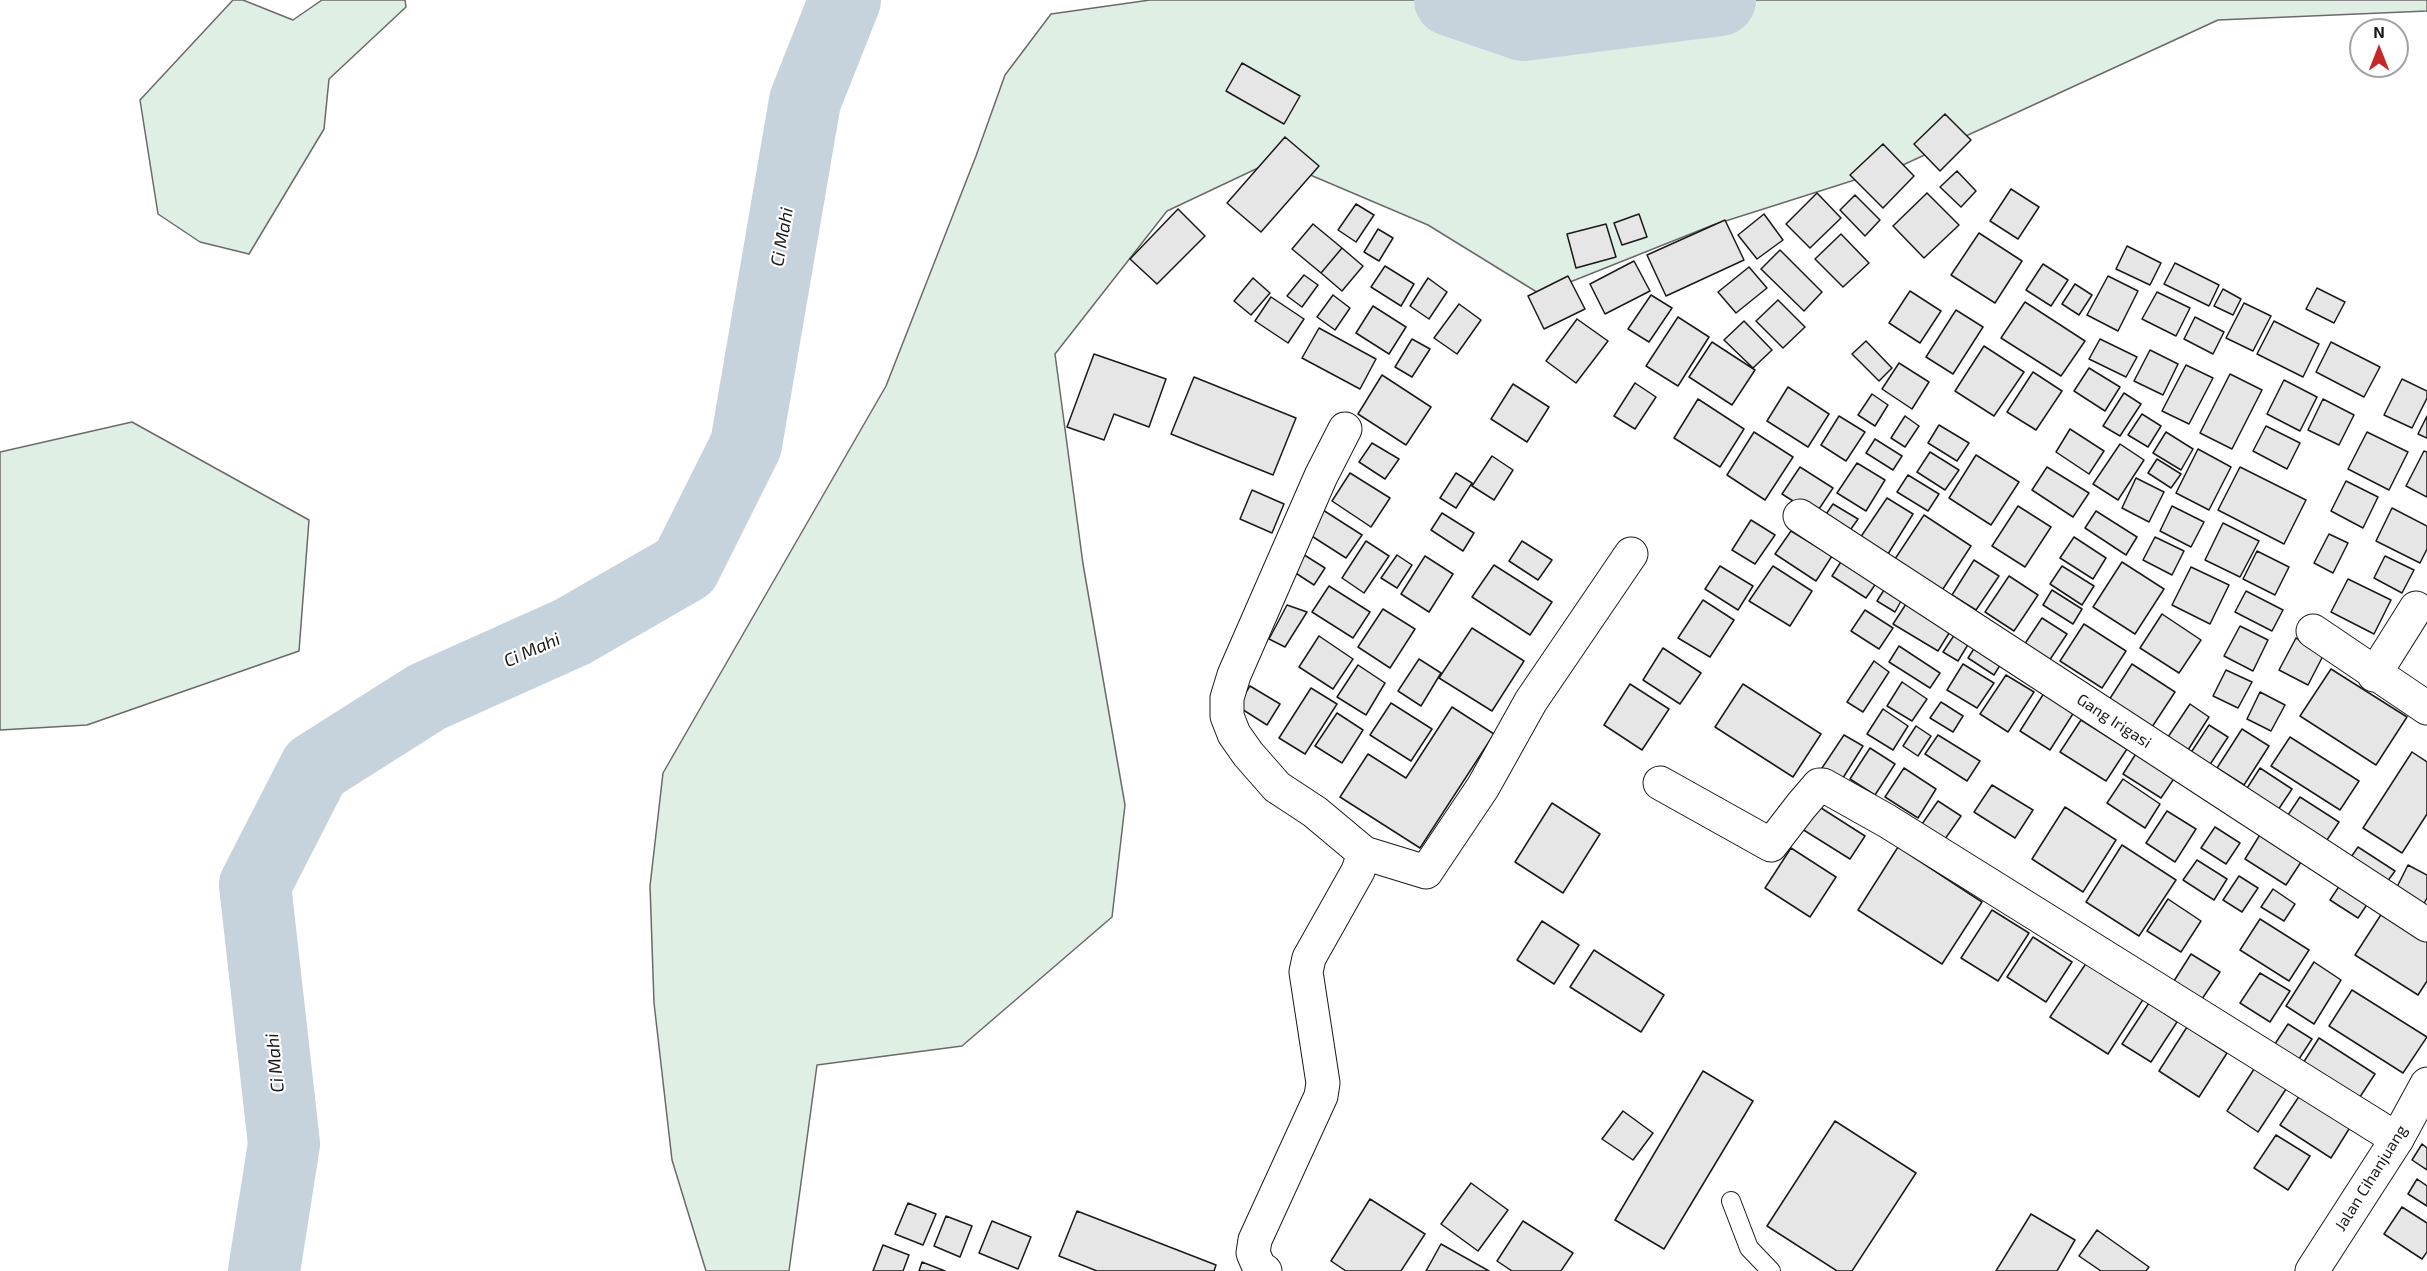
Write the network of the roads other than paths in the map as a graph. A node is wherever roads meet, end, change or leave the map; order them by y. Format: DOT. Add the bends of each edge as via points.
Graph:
graph roads {
  1 [pos="1345,429"];
  2 [pos="1800,516"];
  3 [pos="1631,554"];
  4 [pos="2416,608"];
  5 [pos="2313,631"];
  6 [pos="2374,675"];
  7 [pos="2427,708"];
  8 [pos="1660,783"];
  9 [pos="1364,853"];
  10 [pos="2427,925"];
  11 [pos="2427,1084"];
  12 [pos="2397,1138"];
  13 [pos="1731,1201"];
  14 [pos="1265,1271"];
  15 [pos="1771,1271"];
  16 [pos="2312,1271"];
  1 -- 9 [label="street" via="1234,675 1227,698 1227,716 1248,754 1277,787 1315,812"];
  2 -- 10 [label="street, Gang Irigasi"];
  3 -- 9 [label="street" via="1531,701 1483,787 1426,872"];
  4 -- 6 [label="street"];
  5 -- 6 [label="street"];
  6 -- 7 [label="street"];
  8 -- 12 [label="street" via="1771,846 1801,806 1823,785"];
  9 -- 14 [label="street" via="1358,871 1309,958 1306,972 1323,1069 1322,1090 1255,1240 1253,1253"];
  11 -- 12 [label="street, Jalan Cihanjuang"];
  12 -- 16 [label="street, Jalan Cihanjuang"];
  13 -- 15 [label="lane" via="1749,1248"];
}
